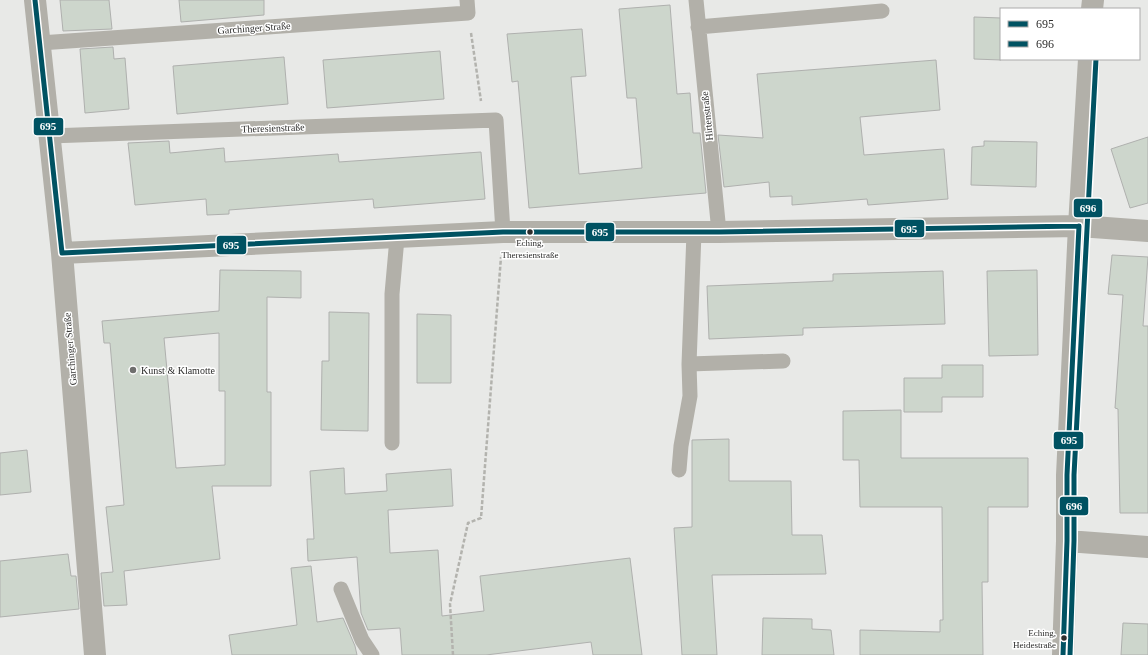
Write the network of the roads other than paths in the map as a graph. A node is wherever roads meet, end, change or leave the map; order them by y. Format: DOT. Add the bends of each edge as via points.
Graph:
graph roads {
  1 [pos="35,0"];
  2 [pos="696,0"];
  3 [pos="467,7"];
  4 [pos="882,11"];
  5 [pos="698,27"];
  6 [pos="40,43"];
  7 [pos="1089,60"];
  8 [pos="50,136"];
  9 [pos="1079,226"];
  10 [pos="1148,231"];
  11 [pos="503,232"];
  12 [pos="719,232"];
  13 [pos="694,233"];
  14 [pos="397,238"];
  15 [pos="62,253"];
  16 [pos="783,361"];
  17 [pos="689,364"];
  18 [pos="392,443"];
  19 [pos="679,470"];
  20 [pos="1067,541"];
  21 [pos="1148,548"];
  22 [pos="340,589"];
  23 [pos="95,655"];
  24 [pos="372,655"];
  25 [pos="1063,655"];
  1 -- 6 [label="street, Garchinger Straße"];
  2 -- 5 [label="lane, Hirtenstraße"];
  3 -- 6 [label="lane, Garchinger Straße"];
  4 -- 5 [label="lane"];
  5 -- 12 [label="lane, Hirtenstraße"];
  6 -- 8 [label="street, Garchinger Straße"];
  7 -- 9 [label="street"];
  8 -- 11 [label="lane, Theresienstraße" via="496,120"];
  8 -- 15 [label="street, Garchinger Straße"];
  9 -- 10 [label="street"];
  9 -- 12 [label="street"];
  9 -- 20 [label="street" via="1067,475"];
  11 -- 13 [label="street"];
  11 -- 14 [label="street"];
  12 -- 13 [label="street"];
  13 -- 17 [label="lane"];
  14 -- 15 [label="street"];
  14 -- 18 [label="lane" via="392,294"];
  15 -- 23 [label="street, Garchinger Straße"];
  16 -- 17 [label="lane"];
  17 -- 19 [label="lane" via="690,396"];
  20 -- 21 [label="street"];
  20 -- 25 [label="street"];
  22 -- 24 [label="lane" via="362,640"];
}
